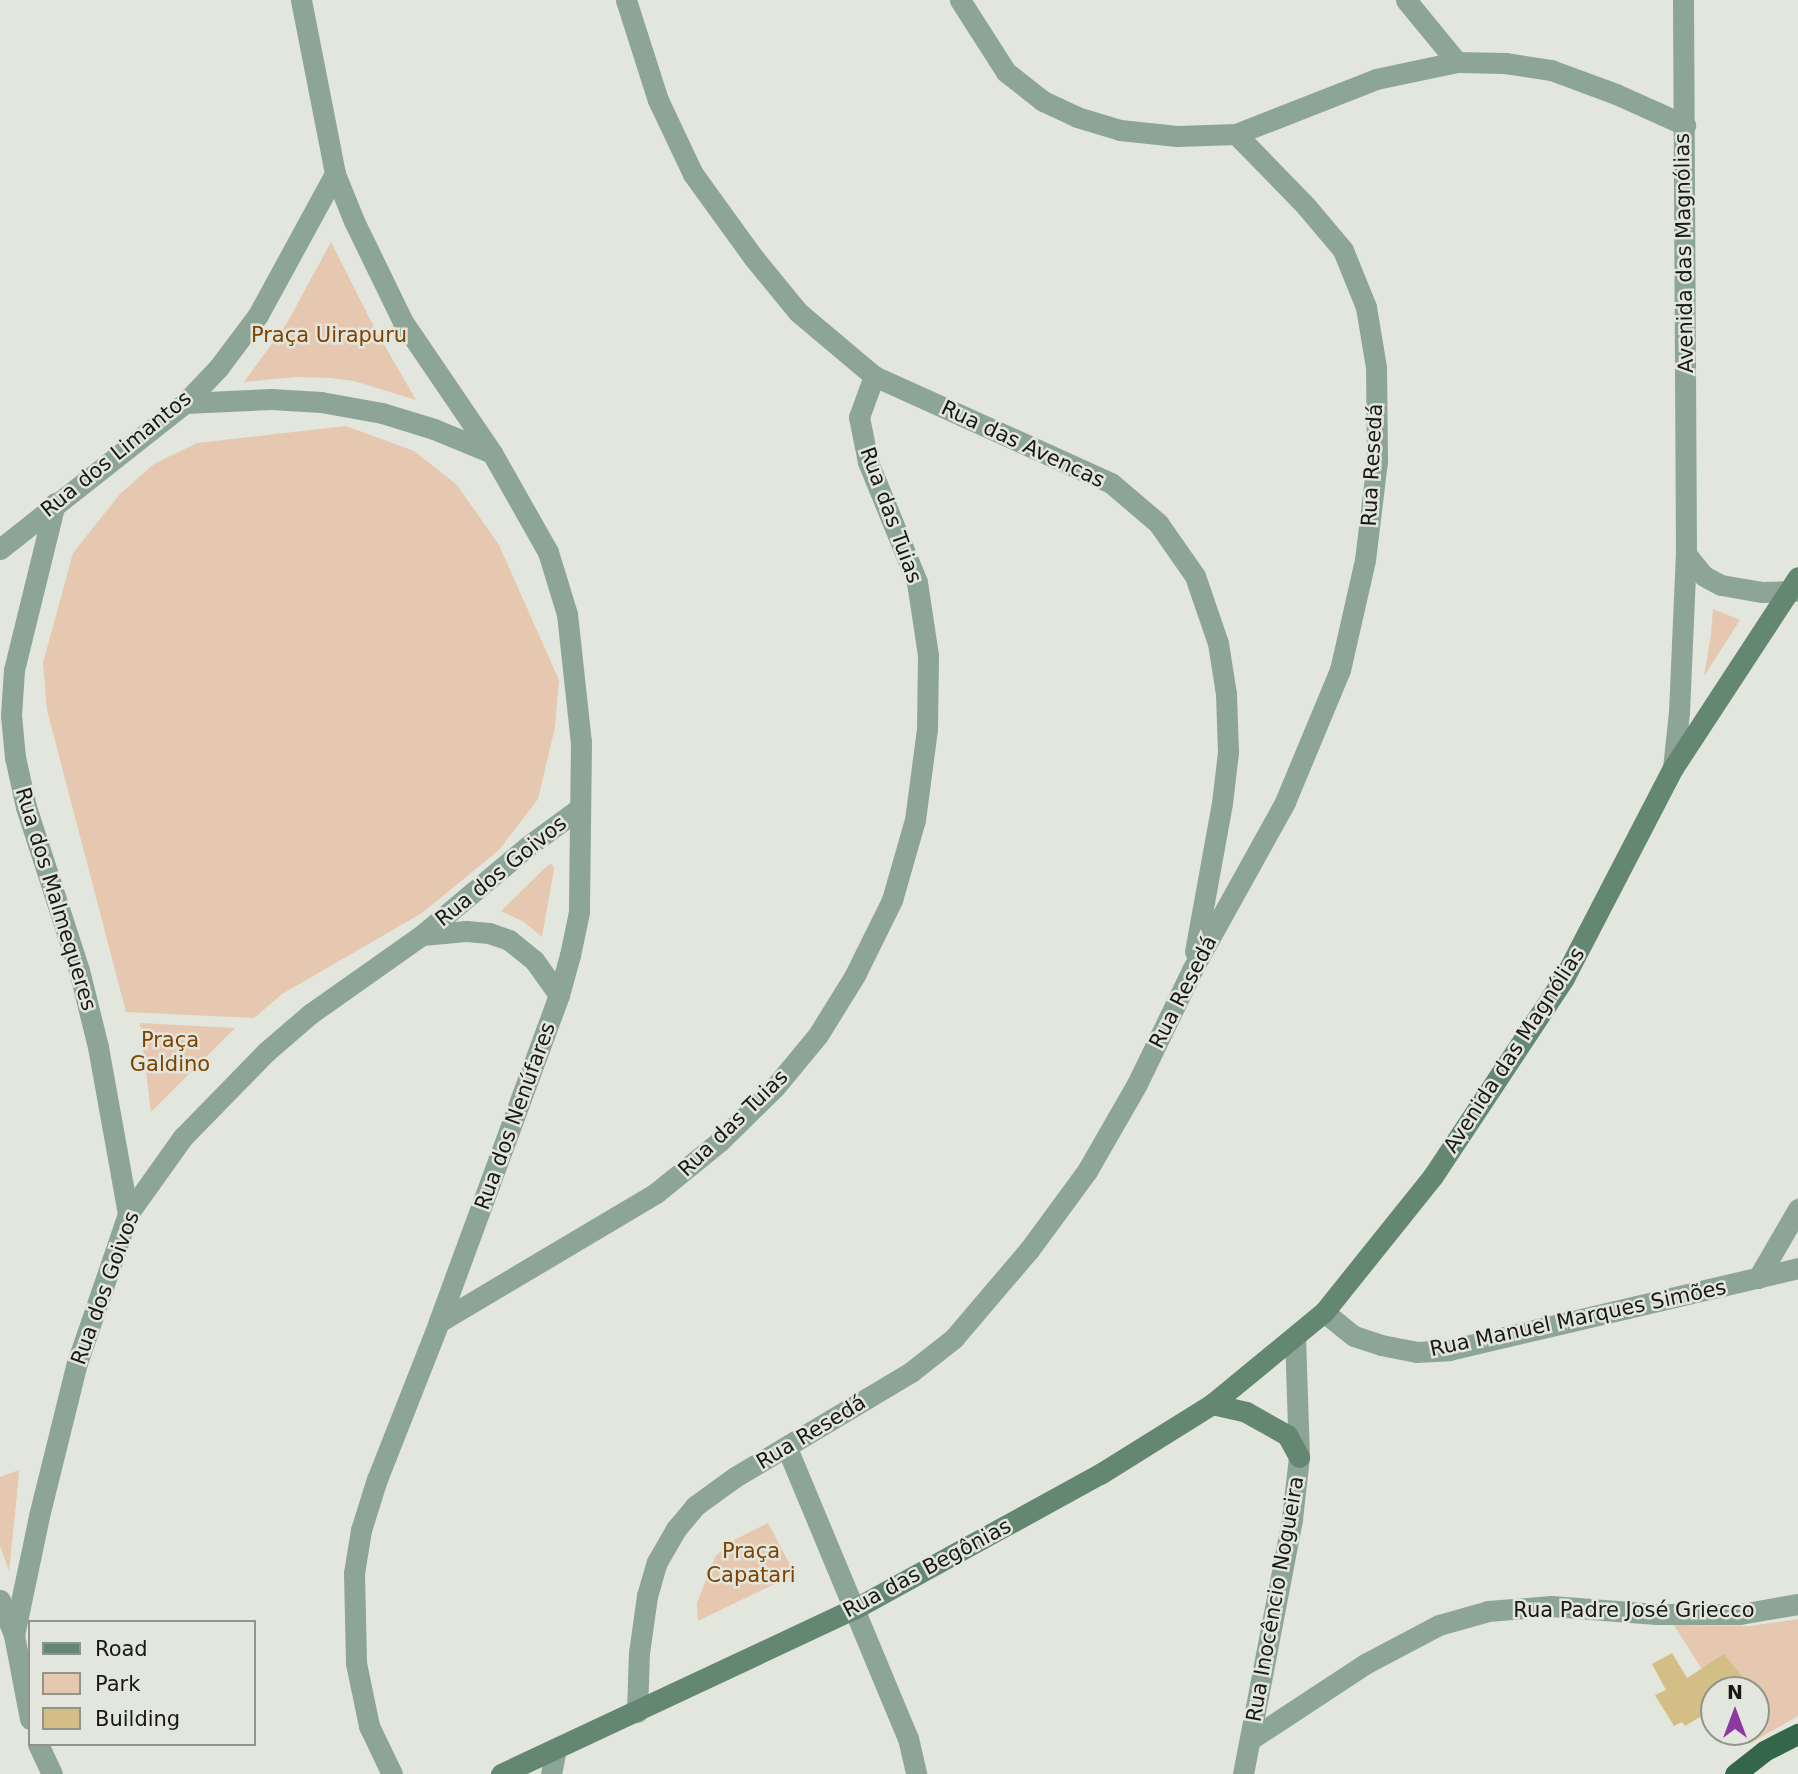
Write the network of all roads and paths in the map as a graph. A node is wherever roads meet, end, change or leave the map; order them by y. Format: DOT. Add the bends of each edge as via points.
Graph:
graph roads {
  1 [pos="301,0"];
  2 [pos="626,0"];
  3 [pos="960,0"];
  4 [pos="1406,0"];
  5 [pos="1683,0"];
  6 [pos="1457,62"];
  7 [pos="1685,125"];
  8 [pos="1236,134"];
  9 [pos="335,174"];
  10 [pos="874,376"];
  11 [pos="185,403"];
  12 [pos="492,453"];
  13 [pos="55,503"];
  14 [pos="0,549"];
  15 [pos="1686,554"];
  16 [pos="1796,587"];
  17 [pos="1673,768"];
  18 [pos="580,808"];
  19 [pos="422,935"];
  20 [pos="1192,970"];
  21 [pos="559,995"];
  22 [pos="1798,1209"];
  23 [pos="128,1214"];
  24 [pos="1798,1268"];
  25 [pos="1758,1278"];
  26 [pos="1324,1312"];
  27 [pos="439,1322"];
  28 [pos="1295,1339"];
  29 [pos="1212,1404"];
  30 [pos="787,1448"];
  31 [pos="1299,1457"];
  32 [pos="0,1600"];
  33 [pos="1798,1604"];
  34 [pos="854,1609"];
  35 [pos="14,1635"];
  36 [pos="28,1708"];
  37 [pos="637,1712"];
  38 [pos="1798,1734"];
  39 [pos="1251,1739"];
  40 [pos="39,1746"];
  41 [pos="556,1748"];
  42 [pos="52,1774"];
  43 [pos="392,1774"];
  44 [pos="500,1774"];
  45 [pos="551,1774"];
  46 [pos="916,1774"];
  47 [pos="1243,1774"];
  48 [pos="1735,1774"];
  1 -- 9 [label="street"];
  2 -- 10 [label="street, Rua das Avencas" via="657,100 693,174 798,312"];
  3 -- 8 [label="street, Avenida das Magnólias" via="1006,72 1054,107 1120,130 1177,136"];
  4 -- 6 [label="street"];
  5 -- 7 [label="street"];
  6 -- 7 [label="street, Avenida das Magnólias" via="1551,70"];
  6 -- 8 [label="street, Avenida das Magnólias" via="1376,79"];
  7 -- 15 [label="street, Avenida das Magnólias"];
  8 -- 20 [label="street, Rua Resedá" via="1343,250 1366,307 1374,355 1377,461 1366,560 1340,670 1285,802"];
  9 -- 11 [label="street, Rua dos Limantos" via="258,315"];
  9 -- 12 [label="street" via="403,322"];
  10 -- 20 [label="street, Rua das Avencas" via="1111,483 1158,523 1195,576 1218,643 1228,752"];
  10 -- 27 [label="street, Rua das Tuias" via="859,417 868,462 917,582 928,655 927,729 917,807 892,900 855,975 818,1035 775,1087 720,1141 656,1193"];
  11 -- 12 [label="street" via="321,402 382,413"];
  11 -- 13 [label="street, Rua dos Limantos"];
  12 -- 18 [label="street, Rua dos Nenúfares" via="548,552 567,614 577,690"];
  13 -- 14 [label="street, Rua dos Limantos"];
  13 -- 23 [label="street, Rua dos Malmequeres" via="14,670 11,715 15,757 26,807 79,970"];
  15 -- 16 [label="street, Avenida das Magnólias" via="1703,576 1721,585 1743,590"];
  15 -- 17 [label="street, Avenida das Magnólias"];
  16 -- 17 [label="main road, Avenida das Magnólias"];
  17 -- 26 [label="main road, Avenida das Magnólias" via="1564,978 1433,1176"];
  18 -- 19 [label="street, Rua dos Goivos"];
  18 -- 21 [label="street, Rua dos Nenúfares" via="579,912"];
  19 -- 21 [label="street, Rua dos Goivos" via="467,931 509,940 534,960"];
  19 -- 23 [label="street, Rua dos Goivos" via="310,1014 266,1052 183,1137"];
  20 -- 30 [label="street, Rua Resedá" via="1137,1084 1087,1171 1029,1250 954,1338 911,1372"];
  21 -- 27 [label="street, Rua dos Nenúfares"];
  22 -- 25 [label="street"];
  23 -- 35 [label="street, Rua dos Goivos" via="77,1363"];
  24 -- 25 [label="street, Rua Manuel Marques Simões"];
  25 -- 26 [label="street, Rua Manuel Marques Simões" via="1449,1350 1416,1352 1381,1345 1354,1336"];
  26 -- 28 [label="main road, Rua das Begônias"];
  27 -- 43 [label="street, Rua dos Nenúfares" via="377,1479 354,1573 356,1663 369,1726"];
  28 -- 29 [label="main road, Rua das Begônias"];
  28 -- 31 [label="street, Rua Inocêncio Nogueira"];
  29 -- 31 [label="main road" via="1246,1412 1287,1435"];
  29 -- 34 [label="main road, Rua das Begônias" via="1100,1474"];
  30 -- 34 [label="street"];
  30 -- 37 [label="street, Rua Resedá" via="695,1506 657,1562 639,1653"];
  31 -- 39 [label="street, Rua Inocêncio Nogueira" via="1285,1564"];
  32 -- 35 [label="street"];
  33 -- 39 [label="street, Rua Padre José Griecco" via="1740,1614 1657,1614 1551,1606 1488,1611 1439,1625 1365,1664"];
  34 -- 37 [label="main road, Rua das Begônias"];
  34 -- 46 [label="street" via="908,1738"];
  35 -- 36 [label="street, Rua dos Goivos"];
  37 -- 41 [label="main road, Rua das Begônias"];
  38 -- 48 [label="highway" via="1764,1751"];
  39 -- 47 [label="street, Rua Inocêncio Nogueira"];
  40 -- 42 [label="street"];
  41 -- 44 [label="main road, Rua das Begônias"];
  41 -- 45 [label="street"];
}
